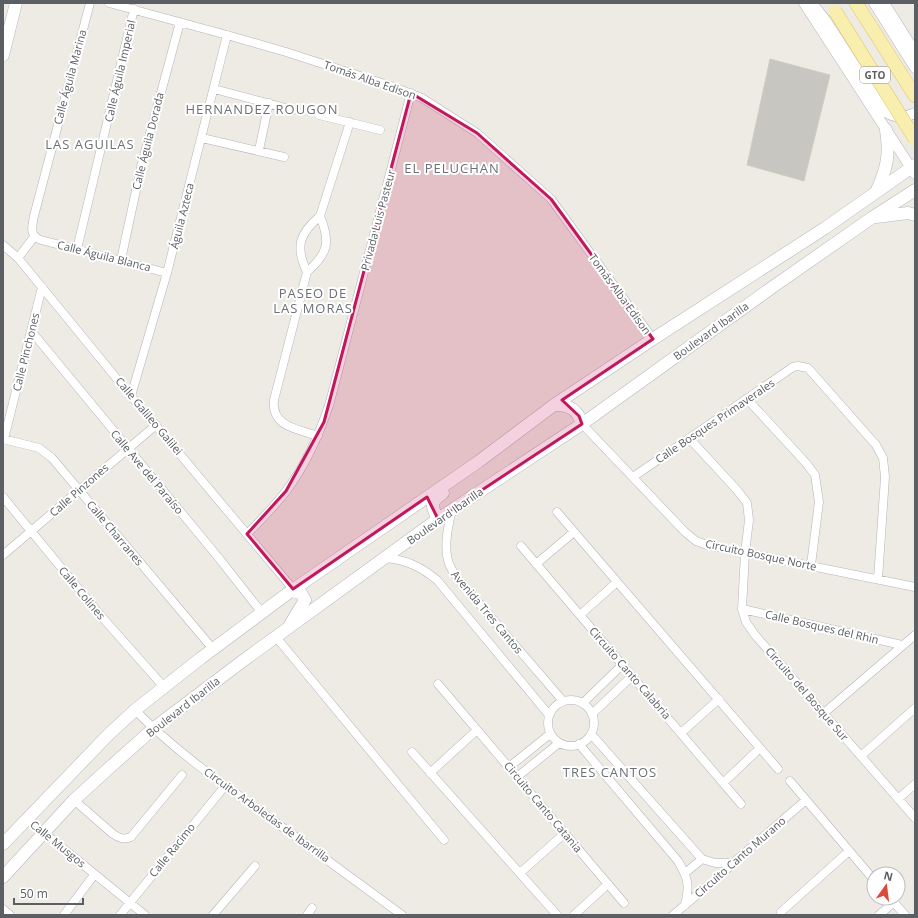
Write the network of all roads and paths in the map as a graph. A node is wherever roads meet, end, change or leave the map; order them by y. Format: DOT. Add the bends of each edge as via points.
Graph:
graph roads {
  1 [pos="16,3"];
  2 [pos="90,3"];
  3 [pos="109,3"];
  4 [pos="804,3"];
  5 [pos="812,3"];
  6 [pos="874,3"];
  7 [pos="884,3"];
  8 [pos="856,4"];
  9 [pos="832,7"];
  10 [pos="134,10"];
  11 [pos="180,22"];
  12 [pos="227,35"];
  13 [pos="915,52"];
  14 [pos="3,55"];
  15 [pos="915,68"];
  16 [pos="214,89"];
  17 [pos="411,93"];
  18 [pos="915,96"];
  19 [pos="269,103"];
  20 [pos="293,110"];
  21 [pos="915,113"];
  22 [pos="319,115"];
  23 [pos="350,122"];
  24 [pos="380,130"];
  25 [pos="886,130"];
  26 [pos="202,138"];
  27 [pos="915,139"];
  28 [pos="258,150"];
  29 [pos="284,157"];
  30 [pos="914,169"];
  31 [pos="915,190"];
  32 [pos="877,191"];
  33 [pos="915,215"];
  34 [pos="320,216"];
  35 [pos="873,217"];
  36 [pos="38,238"];
  37 [pos="3,245"];
  38 [pos="77,249"];
  39 [pos="18,258"];
  40 [pos="120,260"];
  41 [pos="307,272"];
  42 [pos="167,273"];
  43 [pos="42,287"];
  44 [pos="32,332"];
  45 [pos="653,339"];
  46 [pos="131,396"];
  47 [pos="748,399"];
  48 [pos="554,405"];
  49 [pos="582,424"];
  50 [pos="156,425"];
  51 [pos="318,436"];
  52 [pos="689,438"];
  53 [pos="3,439"];
  54 [pos="127,448"];
  55 [pos="478,462"];
  56 [pos="633,477"];
  57 [pos="80,490"];
  58 [pos="3,497"];
  59 [pos="452,509"];
  60 [pos="557,512"];
  61 [pos="438,519"];
  62 [pos="31,531"];
  63 [pos="574,532"];
  64 [pos="247,534"];
  65 [pos="521,546"];
  66 [pos="745,553"];
  67 [pos="3,555"];
  68 [pos="386,558"];
  69 [pos="536,564"];
  70 [pos="811,565"];
  71 [pos="878,579"];
  72 [pos="617,582"];
  73 [pos="915,587"];
  74 [pos="292,590"];
  75 [pos="742,609"];
  76 [pos="262,612"];
  77 [pos="580,615"];
  78 [pos="287,629"];
  79 [pos="915,635"];
  80 [pos="276,638"];
  81 [pos="902,646"];
  82 [pos="213,649"];
  83 [pos="622,665"];
  84 [pos="632,676"];
  85 [pos="438,684"];
  86 [pos="164,687"];
  87 [pos="719,700"];
  88 [pos="563,701"];
  89 [pos="583,703"];
  90 [pos="915,708"];
  91 [pos="135,710"];
  92 [pos="824,713"];
  93 [pos="592,714"];
  94 [pos="549,715"];
  95 [pos="154,728"];
  96 [pos="477,730"];
  97 [pos="681,733"];
  98 [pos="550,734"];
  99 [pos="591,734"];
  100 [pos="559,743"];
  101 [pos="579,744"];
  102 [pos="760,748"];
  103 [pos="412,752"];
  104 [pos="861,756"];
  105 [pos="509,767"];
  106 [pos="778,769"];
  107 [pos="430,772"];
  108 [pos="182,775"];
  109 [pos="517,777"];
  110 [pos="790,781"];
  111 [pos="723,783"];
  112 [pos="915,784"];
  113 [pos="225,786"];
  114 [pos="898,799"];
  115 [pos="74,800"];
  116 [pos="806,800"];
  117 [pos="741,804"];
  118 [pos="915,818"];
  119 [pos="27,819"];
  120 [pos="44,832"];
  121 [pos="564,833"];
  122 [pos="444,840"];
  123 [pos="3,844"];
  124 [pos="849,851"];
  125 [pos="702,859"];
  126 [pos="733,863"];
  127 [pos="255,866"];
  128 [pos="866,871"];
  129 [pos="520,873"];
  130 [pos="685,873"];
  131 [pos="94,875"];
  132 [pos="3,877"];
  133 [pos="608,884"];
  134 [pos="130,903"];
  135 [pos="624,903"];
  136 [pos="685,905"];
  137 [pos="887,906"];
  138 [pos="897,906"];
  139 [pos="3,909"];
  140 [pos="392,912"];
  141 [pos="781,912"];
  142 [pos="10,915"];
  143 [pos="64,915"];
  144 [pos="120,915"];
  145 [pos="145,915"];
  146 [pos="213,915"];
  147 [pos="402,915"];
  148 [pos="557,915"];
  149 [pos="574,915"];
  150 [pos="673,915"];
  151 [pos="879,915"];
  152 [pos="905,915"];
  1 -- 14 [label="main road"];
  2 -- 36 [label="street, Calle Águila Marina" via="34,216 32,230"];
  3 -- 10 [label="street, Tomás Alba Edison"];
  4 -- 25 [label="street"];
  5 -- 21 [label="street" via="884,111 897,117"];
  6 -- 15 [label="street"];
  7 -- 13 [label="street"];
  8 -- 18 [label="main road, GTO"];
  9 -- 27 [label="main road, GTO, bridge"];
  10 -- 11 [label="street, Tomás Alba Edison"];
  10 -- 38 [label="street, Calle Águila Imperial"];
  11 -- 12 [label="street, Tomás Alba Edison"];
  11 -- 40 [label="street, Calle Águila Dorada" via="141,167"];
  12 -- 16 [label="street, Águila Azteca"];
  12 -- 17 [label="street, Tomás Alba Edison"];
  16 -- 19 [label="street"];
  16 -- 26 [label="street, Águila Azteca"];
  17 -- 45 [label="street, Tomás Alba Edison" via="477,133 551,199"];
  17 -- 51 [label="street, Privada Luis Pasteur" via="330,402"];
  19 -- 20 [label="street"];
  19 -- 28 [label="street"];
  22 -- 23 [label="street"];
  23 -- 24 [label="street"];
  23 -- 34 [label="street"];
  25 -- 30 [label="street"];
  25 -- 32 [label="main road" via="887,166"];
  26 -- 28 [label="street"];
  26 -- 42 [label="street, Águila Azteca"];
  28 -- 29 [label="street"];
  30 -- 32 [label="main road, Boulevard Ibarilla"];
  31 -- 35 [label="main road, Boulevard Ibarilla"];
  32 -- 45 [label="main road, Boulevard Ibarilla" via="762,270"];
  33 -- 35 [label="main road" via="908,213"];
  34 -- 41 [label="street" via="326,234 326,246 319,261"];
  34 -- 41 [label="street" via="309,226 300,244 301,258"];
  35 -- 49 [label="main road, Boulevard Ibarilla"];
  36 -- 38 [label="street, Calle Águila Blanca"];
  36 -- 39 [label="street"];
  37 -- 39 [label="street, Calle Galileo Galilei"];
  38 -- 40 [label="street, Calle Águila Blanca"];
  39 -- 43 [label="street, Calle Galileo Galilei"];
  40 -- 42 [label="street, Calle Águila Blanca"];
  41 -- 51 [label="street" via="273,408 276,416 284,424"];
  42 -- 46 [label="street, Águila Azteca"];
  43 -- 44 [label="street, Calle Pinchones"];
  43 -- 46 [label="street, Calle Galileo Galilei"];
  44 -- 53 [label="street, Calle Pinchones"];
  44 -- 54 [label="street, Calle Ave del Paraíso"];
  45 -- 48 [label="main road, Boulevard Ibarilla"];
  46 -- 50 [label="street, Calle Galileo Galilei"];
  47 -- 52 [label="street, Calle Bosques Primaverales"];
  47 -- 70 [label="street" via="814,475 819,502"];
  47 -- 71 [label="street, Calle Bosques Primaverales" via="793,367 808,368 876,445 883,458 885,477"];
  48 -- 49 [label="main road" via="570,407 579,416"];
  48 -- 55 [label="main road, Boulevard Ibarilla"];
  49 -- 56 [label="street, Circuito Bosque Norte"];
  49 -- 59 [label="main road, Boulevard Ibarilla"];
  50 -- 54 [label="street, Calle Pinzones"];
  50 -- 64 [label="street, Calle Galileo Galilei"];
  51 -- 64 [label="street, Privada Luis Pasteur" via="286,491"];
  52 -- 56 [label="street, Calle Bosques Primaverales"];
  52 -- 66 [label="street, Circuito del Bosque Sur" via="747,503"];
  53 -- 57 [label="street, Calle Charranes" via="45,452"];
  54 -- 57 [label="street, Calle Pinzones"];
  54 -- 76 [label="street, Calle Ave del Paraíso"];
  55 -- 61 [label="main road" via="468,475 434,500 432,508"];
  55 -- 74 [label="main road, Boulevard Ibarilla"];
  56 -- 66 [label="street, Circuito Bosque Norte" via="696,541 707,546"];
  57 -- 62 [label="street, Calle Pinzones"];
  57 -- 82 [label="street, Calle Charranes"];
  58 -- 62 [label="street, Calle Colines"];
  59 -- 61 [label="main road, Boulevard Ibarilla"];
  59 -- 88 [label="street, Avenida Tres Cantos" via="447,538 450,567"];
  60 -- 63 [label="street"];
  61 -- 68 [label="main road, Boulevard Ibarilla"];
  62 -- 67 [label="street, Calle Pinzones"];
  62 -- 86 [label="street, Calle Colines"];
  63 -- 69 [label="street"];
  63 -- 72 [label="street"];
  64 -- 74 [label="street, Calle Galileo Galilei"];
  65 -- 69 [label="street, Circuito Canto Calabria"];
  66 -- 70 [label="street, Circuito Bosque Norte"];
  66 -- 75 [label="street, Circuito del Bosque Sur"];
  68 -- 78 [label="main road, Boulevard Ibarilla"];
  68 -- 94 [label="street, Avenida Tres Cantos" via="414,564 437,580"];
  69 -- 77 [label="street, Circuito Canto Calabria"];
  70 -- 71 [label="street, Circuito Bosque Norte"];
  71 -- 73 [label="street, Circuito Bosque Norte"];
  72 -- 77 [label="street"];
  72 -- 87 [label="street"];
  74 -- 76 [label="main road, Boulevard Ibarilla"];
  74 -- 78 [label="main road" via="301,593 305,600"];
  75 -- 81 [label="street, Calle Bosques del Rhin"];
  75 -- 92 [label="street, Circuito del Bosque Sur" via="746,622 755,635"];
  76 -- 82 [label="main road, Boulevard Ibarilla"];
  77 -- 83 [label="street, Circuito Canto Calabria"];
  78 -- 80 [label="main road, Boulevard Ibarilla"];
  79 -- 81 [label="street"];
  80 -- 95 [label="main road, Boulevard Ibarilla"];
  80 -- 122 [label="street"];
  81 -- 92 [label="street"];
  82 -- 86 [label="main road, Boulevard Ibarilla"];
  83 -- 84 [label="street, Circuito Canto Calabria"];
  83 -- 89 [label="street"];
  84 -- 93 [label="street"];
  84 -- 97 [label="street, Circuito Canto Calabria"];
  85 -- 96 [label="street, Circuito Canto Catania"];
  86 -- 91 [label="main road, Boulevard Ibarilla"];
  87 -- 97 [label="street"];
  87 -- 102 [label="street"];
  88 -- 89 [label="street"];
  88 -- 94 [label="street" via="557,704"];
  89 -- 93 [label="street"];
  90 -- 104 [label="street"];
  91 -- 95 [label="street, Circuito Arboledas de Ibarrilla"];
  91 -- 119 [label="main road, Boulevard Ibarilla"];
  92 -- 104 [label="street, Circuito del Bosque Sur"];
  93 -- 99 [label="street" via="594,721"];
  94 -- 98 [label="street"];
  95 -- 113 [label="street, Circuito Arboledas de Ibarrilla"];
  95 -- 115 [label="main road, Boulevard Ibarilla"];
  96 -- 105 [label="street, Circuito Canto Catania"];
  96 -- 107 [label="street"];
  97 -- 111 [label="street, Circuito Canto Calabria"];
  98 -- 100 [label="street"];
  98 -- 105 [label="street"];
  99 -- 101 [label="street"];
  99 -- 125 [label="street"];
  100 -- 101 [label="street"];
  100 -- 109 [label="street"];
  101 -- 130 [label="street" via="678,861"];
  102 -- 106 [label="street"];
  102 -- 111 [label="street"];
  103 -- 107 [label="street"];
  104 -- 114 [label="street, Circuito del Bosque Sur"];
  105 -- 109 [label="street, Circuito Canto Catania"];
  107 -- 129 [label="street"];
  108 -- 115 [label="street" via="127,839 118,838"];
  109 -- 121 [label="street, Circuito Canto Catania"];
  110 -- 116 [label="street"];
  111 -- 117 [label="street, Circuito Canto Calabria"];
  112 -- 114 [label="street"];
  113 -- 134 [label="street, Calle Racimo"];
  113 -- 140 [label="street, Circuito Arboledas de Ibarrilla"];
  114 -- 118 [label="street, Circuito del Bosque Sur"];
  115 -- 120 [label="main road, Boulevard Ibarilla"];
  116 -- 124 [label="street"];
  116 -- 126 [label="street, Circuito Canto Murano"];
  119 -- 120 [label="street, Calle Musgos"];
  119 -- 123 [label="main road, Boulevard Ibarilla"];
  120 -- 131 [label="street, Calle Musgos"];
  120 -- 132 [label="main road, Boulevard Ibarilla"];
  121 -- 129 [label="street"];
  121 -- 133 [label="street, Circuito Canto Catania"];
  124 -- 128 [label="street"];
  124 -- 141 [label="street"];
  125 -- 126 [label="street" via="715,863"];
  125 -- 130 [label="street"];
  126 -- 136 [label="street, Circuito Canto Murano"];
  127 -- 146 [label="street"];
  129 -- 148 [label="street"];
  130 -- 136 [label="street" via="688,881"];
  131 -- 134 [label="street, Calle Musgos"];
  131 -- 143 [label="street"];
  133 -- 135 [label="street, Circuito Canto Catania"];
  133 -- 149 [label="street"];
  134 -- 144 [label="street, Calle Racimo"];
  134 -- 145 [label="street, Calle Musgos"];
  136 -- 150 [label="street, Circuito Canto Murano"];
  137 -- 151 [label="street"];
  138 -- 152 [label="street"];
  139 -- 142 [label="street"];
  140 -- 147 [label="street, Circuito Arboledas de Ibarrilla"];
}
